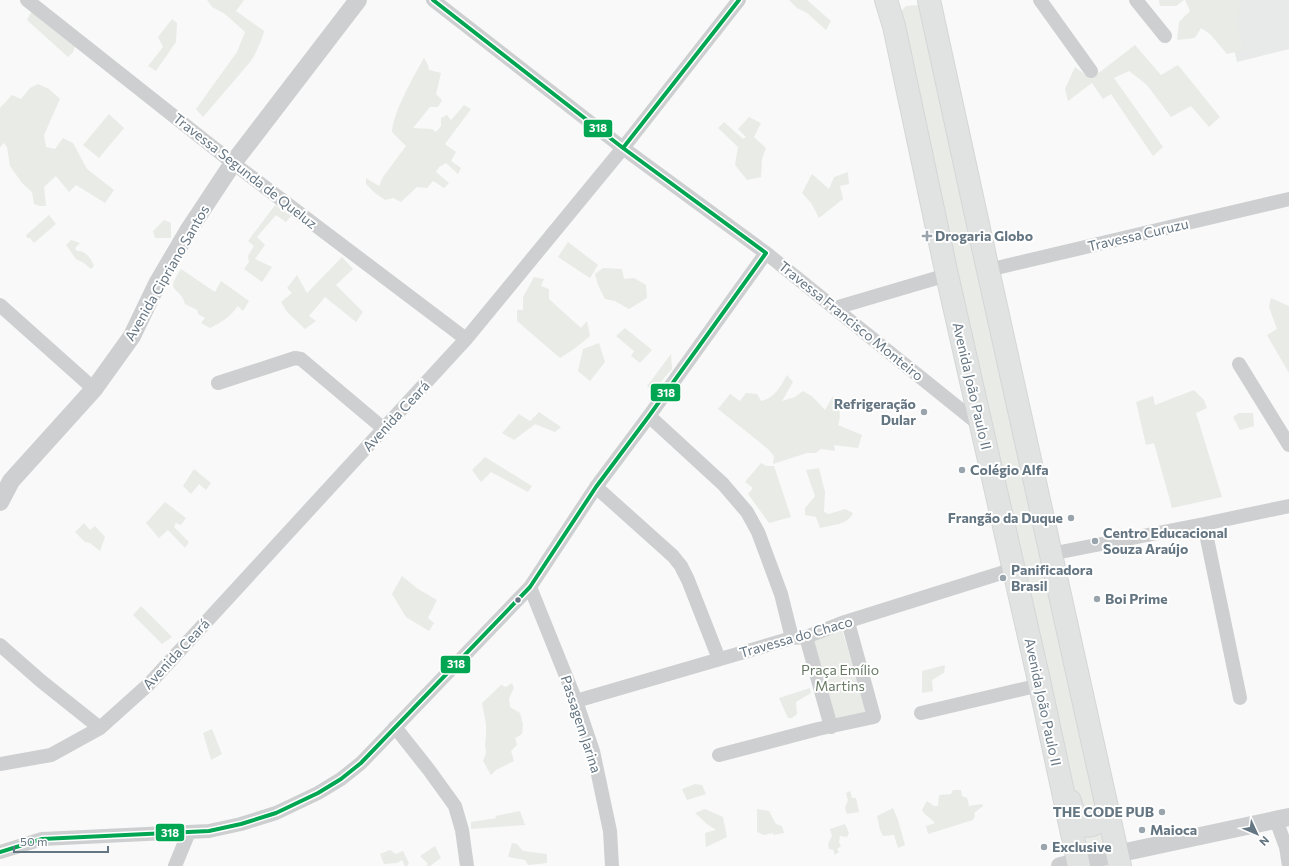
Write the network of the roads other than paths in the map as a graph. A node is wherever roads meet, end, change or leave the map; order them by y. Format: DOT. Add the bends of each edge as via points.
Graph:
graph roads {
  1 [pos="27,0"];
  2 [pos="358,0"];
  3 [pos="433,0"];
  4 [pos="739,0"];
  5 [pos="886,0"];
  6 [pos="906,0"];
  7 [pos="916,0"];
  8 [pos="1040,0"];
  9 [pos="1136,0"];
  10 [pos="931,8"];
  11 [pos="894,26"];
  12 [pos="1165,36"];
  13 [pos="1091,71"];
  14 [pos="623,148"];
  15 [pos="233,163"];
  16 [pos="1289,200"];
  17 [pos="766,253"];
  18 [pos="988,270"];
  19 [pos="947,275"];
  20 [pos="0,304"];
  21 [pos="835,308"];
  22 [pos="466,340"];
  23 [pos="1239,364"];
  24 [pos="218,383"];
  25 [pos="94,389"];
  26 [pos="649,416"];
  27 [pos="981,426"];
  28 [pos="384,429"];
  29 [pos="1289,445"];
  30 [pos="5,485"];
  31 [pos="596,487"];
  32 [pos="0,502"];
  33 [pos="1289,506"];
  34 [pos="1204,524"];
  35 [pos="1050,554"];
  36 [pos="1014,569"];
  37 [pos="530,587"];
  38 [pos="848,622"];
  39 [pos="806,637"];
  40 [pos="792,638"];
  41 [pos="0,645"];
  42 [pos="719,660"];
  43 [pos="1040,685"];
  44 [pos="1240,698"];
  45 [pos="576,701"];
  46 [pos="921,713"];
  47 [pos="395,727"];
  48 [pos="831,727"];
  49 [pos="100,728"];
  50 [pos="719,755"];
  51 [pos="0,764"];
  52 [pos="1063,793"];
  53 [pos="1106,803"];
  54 [pos="1282,819"];
  55 [pos="189,832"];
  56 [pos="0,852"];
  57 [pos="1119,860"];
  58 [pos="1072,865"];
  59 [pos="175,866"];
  60 [pos="467,866"];
  61 [pos="612,866"];
  62 [pos="1289,866"];
  1 -- 15 [label="street, Travessa Segunda de Queluz"];
  2 -- 15 [label="street, Avenida Cipriano Santos"];
  3 -- 14 [label="street, Travessa Francisco Monteiro"];
  4 -- 14 [label="street, Avenida Ceará"];
  5 -- 11 [label="main road, Avenida João Paulo II"];
  6 -- 11 [label="main road" via="894,13"];
  7 -- 10 [label="main road"];
  8 -- 13 [label="street"];
  9 -- 12 [label="street"];
  10 -- 18 [label="main road"];
  11 -- 19 [label="main road, Avenida João Paulo II"];
  14 -- 17 [label="street, Travessa Francisco Monteiro"];
  14 -- 22 [label="street, Avenida Ceará"];
  15 -- 22 [label="street, Travessa Segunda de Queluz"];
  15 -- 25 [label="street, Avenida Cipriano Santos" via="158,282 132,336"];
  16 -- 18 [label="street, Travessa Curuzu"];
  17 -- 21 [label="street, Travessa Francisco Monteiro"];
  17 -- 26 [label="street"];
  18 -- 35 [label="main road"];
  19 -- 21 [label="street"];
  19 -- 27 [label="main road, Avenida João Paulo II"];
  20 -- 25 [label="street"];
  21 -- 27 [label="street, Travessa Francisco Monteiro"];
  22 -- 28 [label="street, Avenida Ceará"];
  23 -- 29 [label="street"];
  24 -- 28 [label="street" via="296,358 301,359"];
  25 -- 30 [label="street, Avenida Cipriano Santos"];
  26 -- 31 [label="street"];
  26 -- 40 [label="street" via="723,484 747,512 758,532 781,594"];
  27 -- 36 [label="main road, Avenida João Paulo II"];
  28 -- 49 [label="street, Avenida Ceará" via="149,684"];
  30 -- 32 [label="street, Avenida Cipriano Santos"];
  31 -- 37 [label="street"];
  31 -- 42 [label="street" via="681,566"];
  33 -- 34 [label="street"];
  34 -- 35 [label="street"];
  34 -- 44 [label="street"];
  35 -- 53 [label="main road"];
  36 -- 38 [label="street, Travessa do Chaco"];
  36 -- 43 [label="main road, Avenida João Paulo II"];
  37 -- 45 [label="street, Passagem Jarina"];
  37 -- 47 [label="street"];
  38 -- 39 [label="street, Travessa do Chaco"];
  38 -- 48 [label="street" via="874,717"];
  39 -- 40 [label="street, Travessa do Chaco"];
  39 -- 48 [label="street"];
  40 -- 42 [label="street, Travessa do Chaco"];
  41 -- 49 [label="street" via="40,682"];
  42 -- 45 [label="street, Travessa do Chaco"];
  43 -- 46 [label="street"];
  43 -- 52 [label="main road, Avenida João Paulo II"];
  45 -- 61 [label="street, Passagem Jarina" via="593,751 604,796"];
  47 -- 55 [label="street" via="360,763 318,793 276,813 240,824 209,831"];
  47 -- 60 [label="street" via="455,806 462,830"];
  48 -- 50 [label="street"];
  49 -- 51 [label="street, Avenida Ceará" via="51,755"];
  52 -- 53 [label="main road" via="1069,799 1077,820 1084,825 1099,821 1104,814"];
  52 -- 58 [label="main road, Avenida João Paulo II"];
  53 -- 57 [label="main road"];
  54 -- 57 [label="street"];
  54 -- 62 [label="street"];
  55 -- 56 [label="street" via="42,839"];
  55 -- 59 [label="street"];
  57 -- 58 [label="street"];
}
